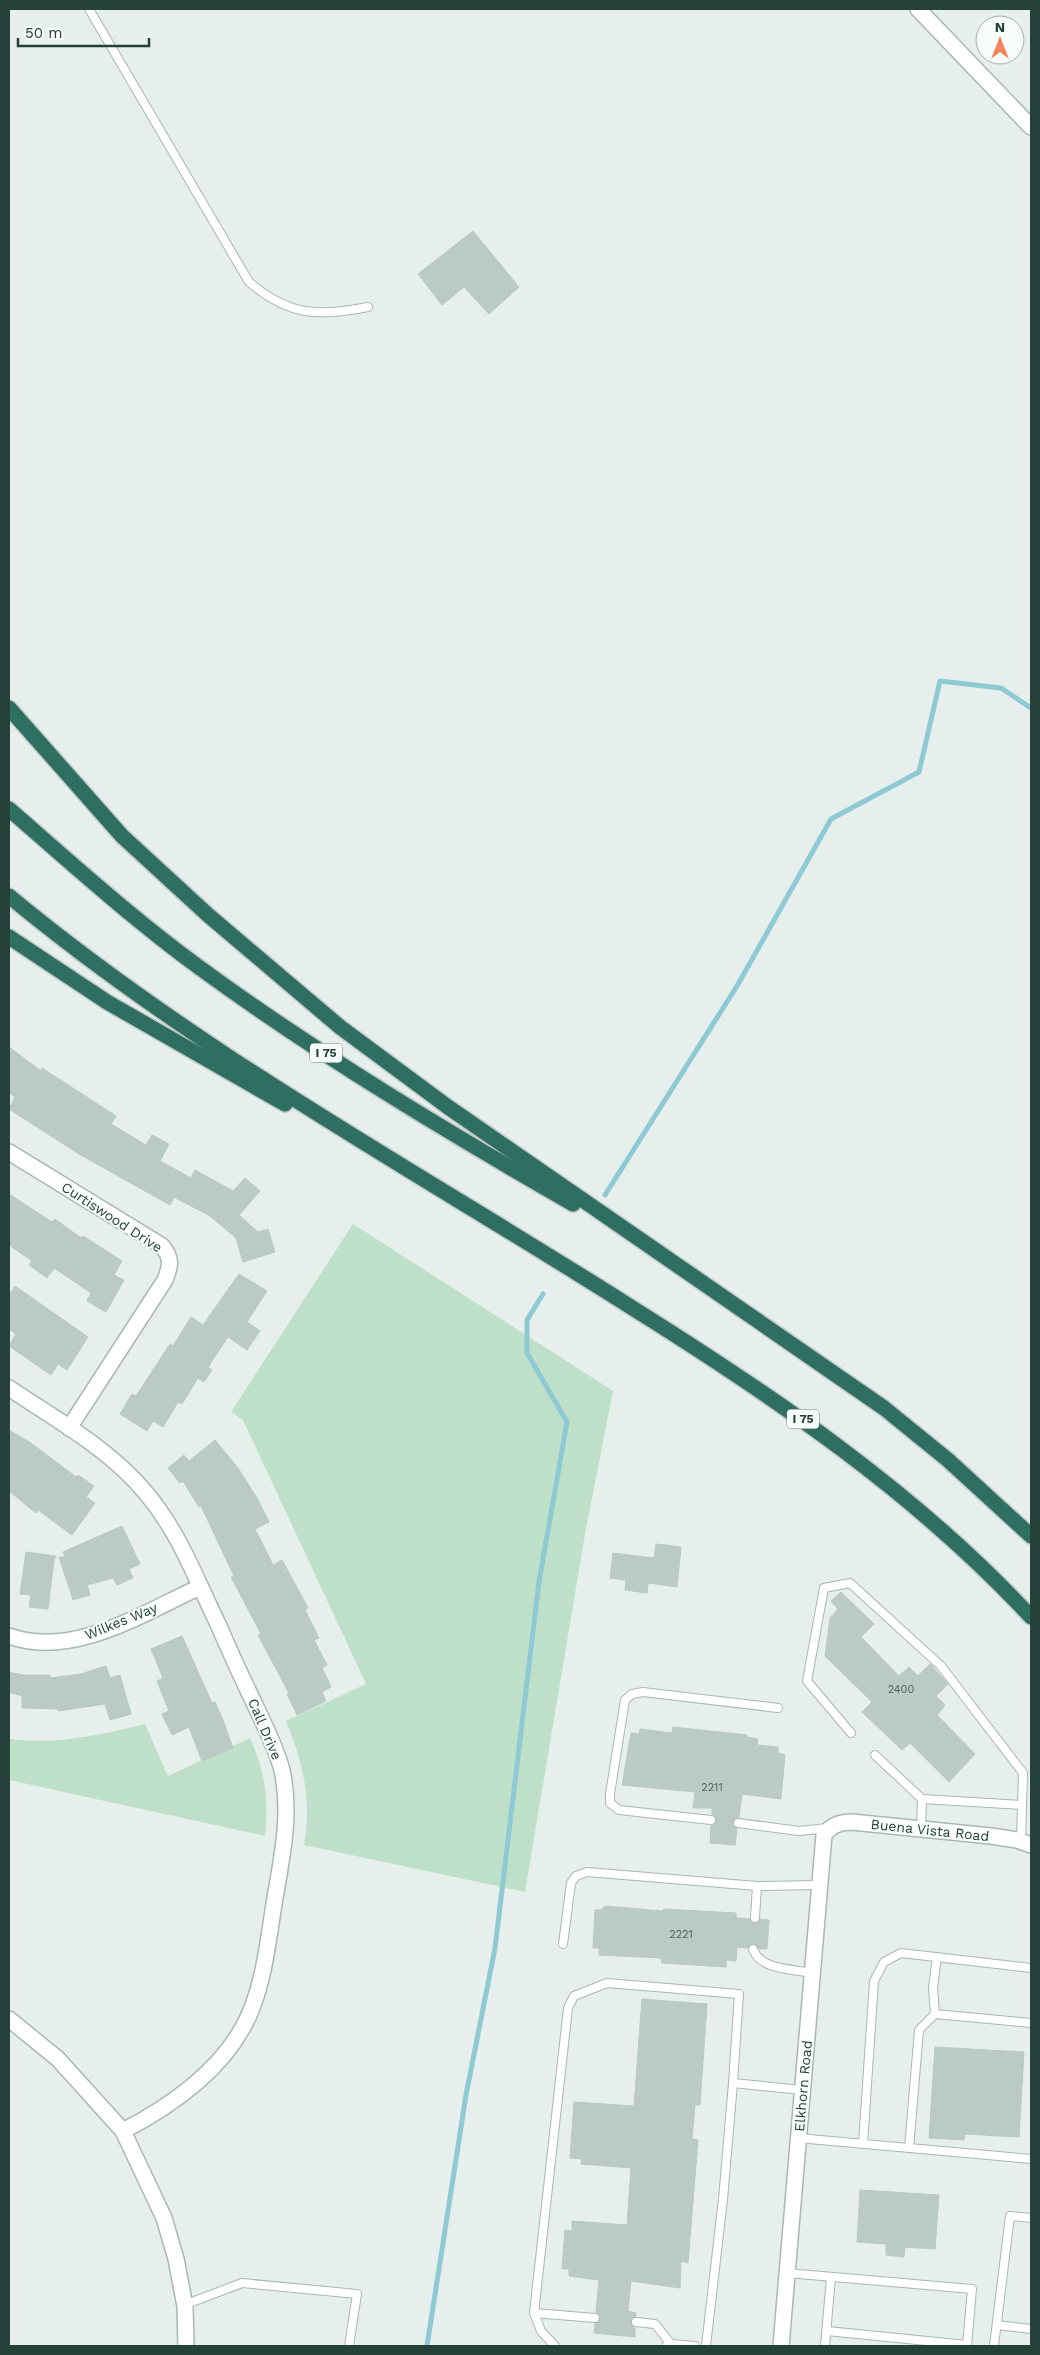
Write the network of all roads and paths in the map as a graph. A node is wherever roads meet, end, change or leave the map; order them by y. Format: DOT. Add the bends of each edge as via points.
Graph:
graph roads {
  1 [pos="89,9"];
  2 [pos="918,9"];
  3 [pos="1031,127"];
  4 [pos="368,307"];
  5 [pos="9,708"];
  6 [pos="9,809"];
  7 [pos="9,896"];
  8 [pos="9,937"];
  9 [pos="9,1152"];
  10 [pos="550,1255"];
  11 [pos="670,1260"];
  12 [pos="9,1388"];
  13 [pos="69,1428"];
  14 [pos="1031,1536"];
  15 [pos="200,1587"];
  16 [pos="1031,1617"];
  17 [pos="9,1636"];
  18 [pos="778,1708"];
  19 [pos="851,1733"];
  20 [pos="875,1755"];
  21 [pos="922,1798"];
  22 [pos="1022,1805"];
  23 [pos="712,1820"];
  24 [pos="738,1823"];
  25 [pos="829,1828"];
  26 [pos="921,1829"];
  27 [pos="1026,1843"];
  28 [pos="819,1885"];
  29 [pos="757,1886"];
  30 [pos="755,1918"];
  31 [pos="563,1944"];
  32 [pos="753,1949"];
  33 [pos="937,1957"];
  34 [pos="1031,1968"];
  35 [pos="812,1973"];
  36 [pos="935,2014"];
  37 [pos="9,2020"];
  38 [pos="1031,2022"];
  39 [pos="733,2083"];
  40 [pos="802,2090"];
  41 [pos="122,2131"];
  42 [pos="798,2138"];
  43 [pos="863,2144"];
  44 [pos="909,2148"];
  45 [pos="1031,2159"];
  46 [pos="1031,2218"];
  47 [pos="787,2273"];
  48 [pos="831,2277"];
  49 [pos="184,2305"];
  50 [pos="534,2313"];
  51 [pos="596,2318"];
  52 [pos="636,2322"];
  53 [pos="997,2325"];
  54 [pos="1031,2329"];
  55 [pos="826,2331"];
  56 [pos="668,2345"];
  57 [pos="967,2345"];
  58 [pos="186,2346"];
  59 [pos="349,2346"];
  60 [pos="555,2346"];
  61 [pos="695,2346"];
  62 [pos="706,2346"];
  63 [pos="781,2346"];
  64 [pos="825,2346"];
  65 [pos="994,2346"];
  1 -- 4 [label="lane" via="249,282 278,304 314,314"];
  2 -- 3 [label="street"];
  5 -- 11 [label="highway" via="122,836 273,972 340,1027 448,1107"];
  6 -- 11 [label="highway, I 75" via="119,904 200,968 296,1034 460,1139"];
  7 -- 10 [label="highway, I 75" via="71,948 180,1025"];
  8 -- 10 [label="highway" via="107,1002"];
  9 -- 13 [label="street, Curtiswood Drive" via="162,1246 171,1260 165,1280"];
  10 -- 16 [label="highway, I 75" via="738,1374 829,1437 905,1498"];
  11 -- 14 [label="highway, I 75" via="884,1408 948,1460"];
  12 -- 13 [label="street, Call Drive"];
  13 -- 15 [label="street, Call Drive" via="144,1490 176,1535"];
  15 -- 17 [label="street, Wilkes Way" via="104,1630 76,1639 45,1641"];
  15 -- 41 [label="street, Call Drive" via="277,1752 285,1791 282,1854 262,1974 243,2028 223,2057 194,2086"];
  18 -- 23 [label="lane" via="643,1692 624,1700 610,1804 619,1810"];
  19 -- 22 [label="lane" via="807,1681 824,1588 850,1583 941,1666 1023,1773"];
  20 -- 21 [label="lane"];
  21 -- 22 [label="lane"];
  21 -- 26 [label="lane"];
  22 -- 27 [label="lane"];
  24 -- 25 [label="lane" via="799,1831"];
  25 -- 26 [label="street, Buena Vista Road" via="842,1822 852,1822"];
  25 -- 28 [label="street, Elkhorn Road" via="823,1840"];
  26 -- 27 [label="street, Buena Vista Road"];
  28 -- 29 [label="lane"];
  28 -- 35 [label="street, Elkhorn Road"];
  29 -- 30 [label="lane"];
  29 -- 31 [label="lane" via="587,1872 576,1876 571,1883"];
  32 -- 35 [label="lane" via="763,1963"];
  33 -- 34 [label="lane"];
  33 -- 36 [label="lane" via="933,1988"];
  33 -- 43 [label="lane" via="901,1953 884,1962 874,1981"];
  35 -- 40 [label="street, Elkhorn Road"];
  36 -- 38 [label="lane"];
  36 -- 44 [label="lane" via="919,2030"];
  37 -- 41 [label="street" via="58,2059"];
  39 -- 40 [label="lane"];
  39 -- 50 [label="lane" via="739,1994 607,1982 574,1996 568,2008"];
  39 -- 62 [label="lane"];
  40 -- 42 [label="street, Elkhorn Road"];
  41 -- 49 [label="street" via="164,2218 176,2259"];
  42 -- 43 [label="lane"];
  42 -- 47 [label="street, Elkhorn Road"];
  43 -- 44 [label="lane"];
  44 -- 45 [label="lane"];
  46 -- 53 [label="lane" via="1010,2216"];
  47 -- 48 [label="lane"];
  47 -- 63 [label="street, Elkhorn Road"];
  48 -- 55 [label="lane"];
  48 -- 57 [label="lane" via="972,2289"];
  49 -- 58 [label="street"];
  49 -- 59 [label="lane" via="242,2283 357,2294"];
  50 -- 51 [label="lane"];
  50 -- 60 [label="lane" via="541,2331"];
  52 -- 56 [label="lane" via="655,2324"];
  53 -- 54 [label="lane"];
  53 -- 65 [label="lane"];
  55 -- 57 [label="lane"];
  55 -- 64 [label="lane"];
  56 -- 61 [label="lane"];
}
